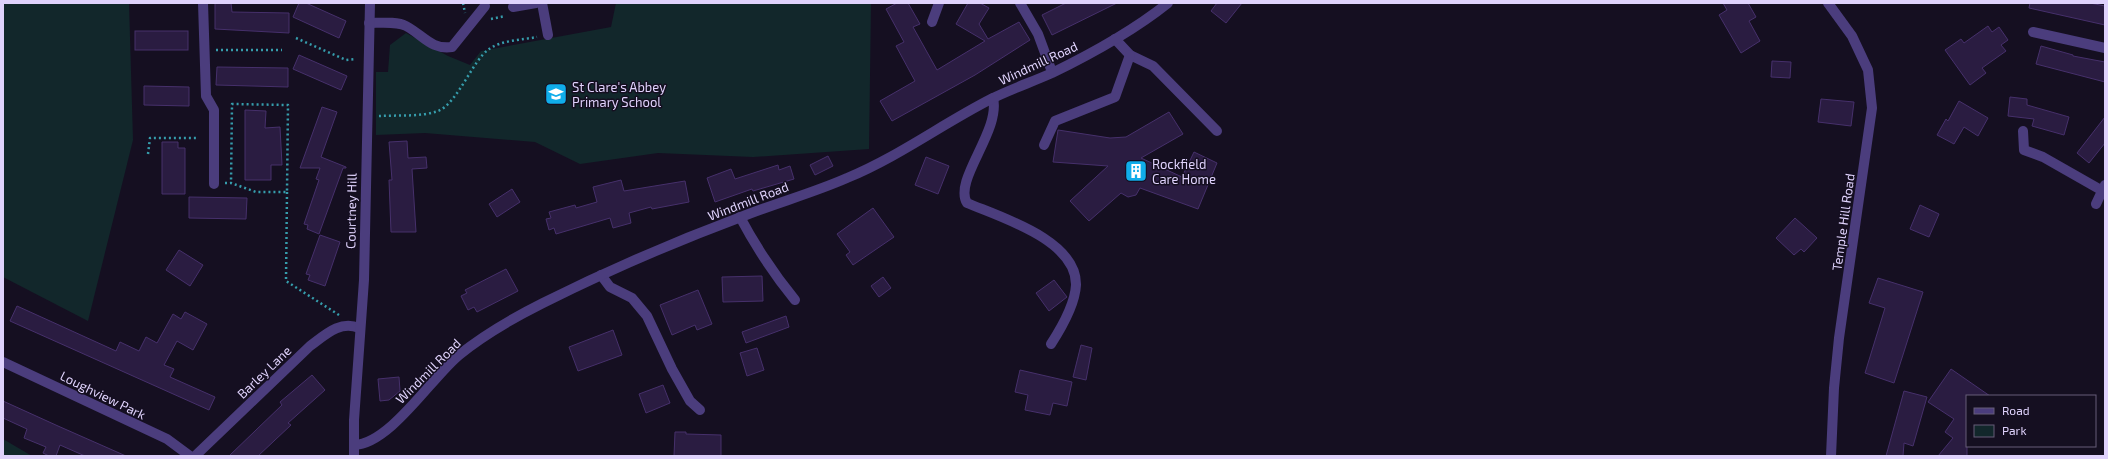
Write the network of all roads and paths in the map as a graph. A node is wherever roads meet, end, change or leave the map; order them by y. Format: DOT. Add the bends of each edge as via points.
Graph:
graph roads {
  1 [pos="203,3"];
  2 [pos="370,3"];
  3 [pos="463,3"];
  4 [pos="536,3"];
  5 [pos="542,3"];
  6 [pos="939,3"];
  7 [pos="1020,3"];
  8 [pos="1168,3"];
  9 [pos="1828,3"];
  10 [pos="485,6"];
  11 [pos="512,11"];
  12 [pos="465,13"];
  13 [pos="488,19"];
  14 [pos="932,22"];
  15 [pos="369,23"];
  16 [pos="2033,32"];
  17 [pos="544,35"];
  18 [pos="296,38"];
  19 [pos="1115,39"];
  20 [pos="2105,48"];
  21 [pos="213,50"];
  22 [pos="282,50"];
  23 [pos="1130,55"];
  24 [pos="356,59"];
  25 [pos="1052,72"];
  26 [pos="993,98"];
  27 [pos="366,116"];
  28 [pos="1217,131"];
  29 [pos="2023,131"];
  30 [pos="197,138"];
  31 [pos="1044,145"];
  32 [pos="148,154"];
  33 [pos="231,183"];
  34 [pos="214,184"];
  35 [pos="2103,188"];
  36 [pos="287,192"];
  37 [pos="2096,204"];
  38 [pos="740,217"];
  39 [pos="601,275"];
  40 [pos="795,300"];
  41 [pos="339,315"];
  42 [pos="359,328"];
  43 [pos="1051,344"];
  44 [pos="3,362"];
  45 [pos="700,410"];
  46 [pos="354,444"];
  47 [pos="190,456"];
  48 [pos="195,456"];
  49 [pos="354,456"];
  50 [pos="1830,456"];
  1 -- 34 [label="street" via="206,96 214,110"];
  2 -- 15 [label="street, Courtney Hill"];
  3 -- 12 [label="path"];
  4 -- 11 [label="street"];
  5 -- 17 [label="street"];
  6 -- 14 [label="street"];
  7 -- 25 [label="street" via="1038,34"];
  8 -- 19 [label="street, Windmill Road" via="1138,27"];
  9 -- 50 [label="street, Temple Hill Road" via="1852,36 1868,70 1872,108 1839,338"];
  10 -- 15 [label="street" via="452,47 441,48 405,25"];
  11 -- 13 [label="path"];
  15 -- 27 [label="street, Courtney Hill"];
  16 -- 20 [label="street"];
  17 -- 27 [label="path" via="488,49 452,98 439,110 415,114"];
  18 -- 24 [label="path" via="346,60"];
  19 -- 23 [label="street"];
  19 -- 25 [label="street, Windmill Road"];
  21 -- 22 [label="path"];
  23 -- 28 [label="street" via="1153,66"];
  23 -- 31 [label="street" via="1115,97 1055,121"];
  25 -- 26 [label="street, Windmill Road"];
  26 -- 38 [label="street, Windmill Road" via="898,153 848,178"];
  26 -- 43 [label="street" via="996,108 963,196 967,203 1048,240 1068,260 1074,270 1074,297"];
  27 -- 42 [label="street, Courtney Hill" via="364,280"];
  29 -- 35 [label="street" via="2024,150"];
  30 -- 32 [label="path" via="150,138"];
  33 -- 34 [label="path"];
  33 -- 36 [label="path" via="256,192"];
  33 -- 36 [label="path" via="232,104 288,105"];
  35 -- 37 [label="street"];
  36 -- 41 [label="path" via="286,281"];
  38 -- 39 [label="street, Windmill Road"];
  38 -- 40 [label="street" via="758,250"];
  39 -- 45 [label="street" via="610,287 632,298 647,316 690,401"];
  39 -- 46 [label="street, Windmill Road" via="485,335 456,357 392,424 362,444"];
  42 -- 46 [label="street, Courtney Hill"];
  42 -- 48 [label="street, Barley Lane" via="343,326 329,332 310,346"];
  44 -- 47 [label="street, Loughview Park" via="167,440"];
  46 -- 49 [label="street, Courtney Hill"];
}
